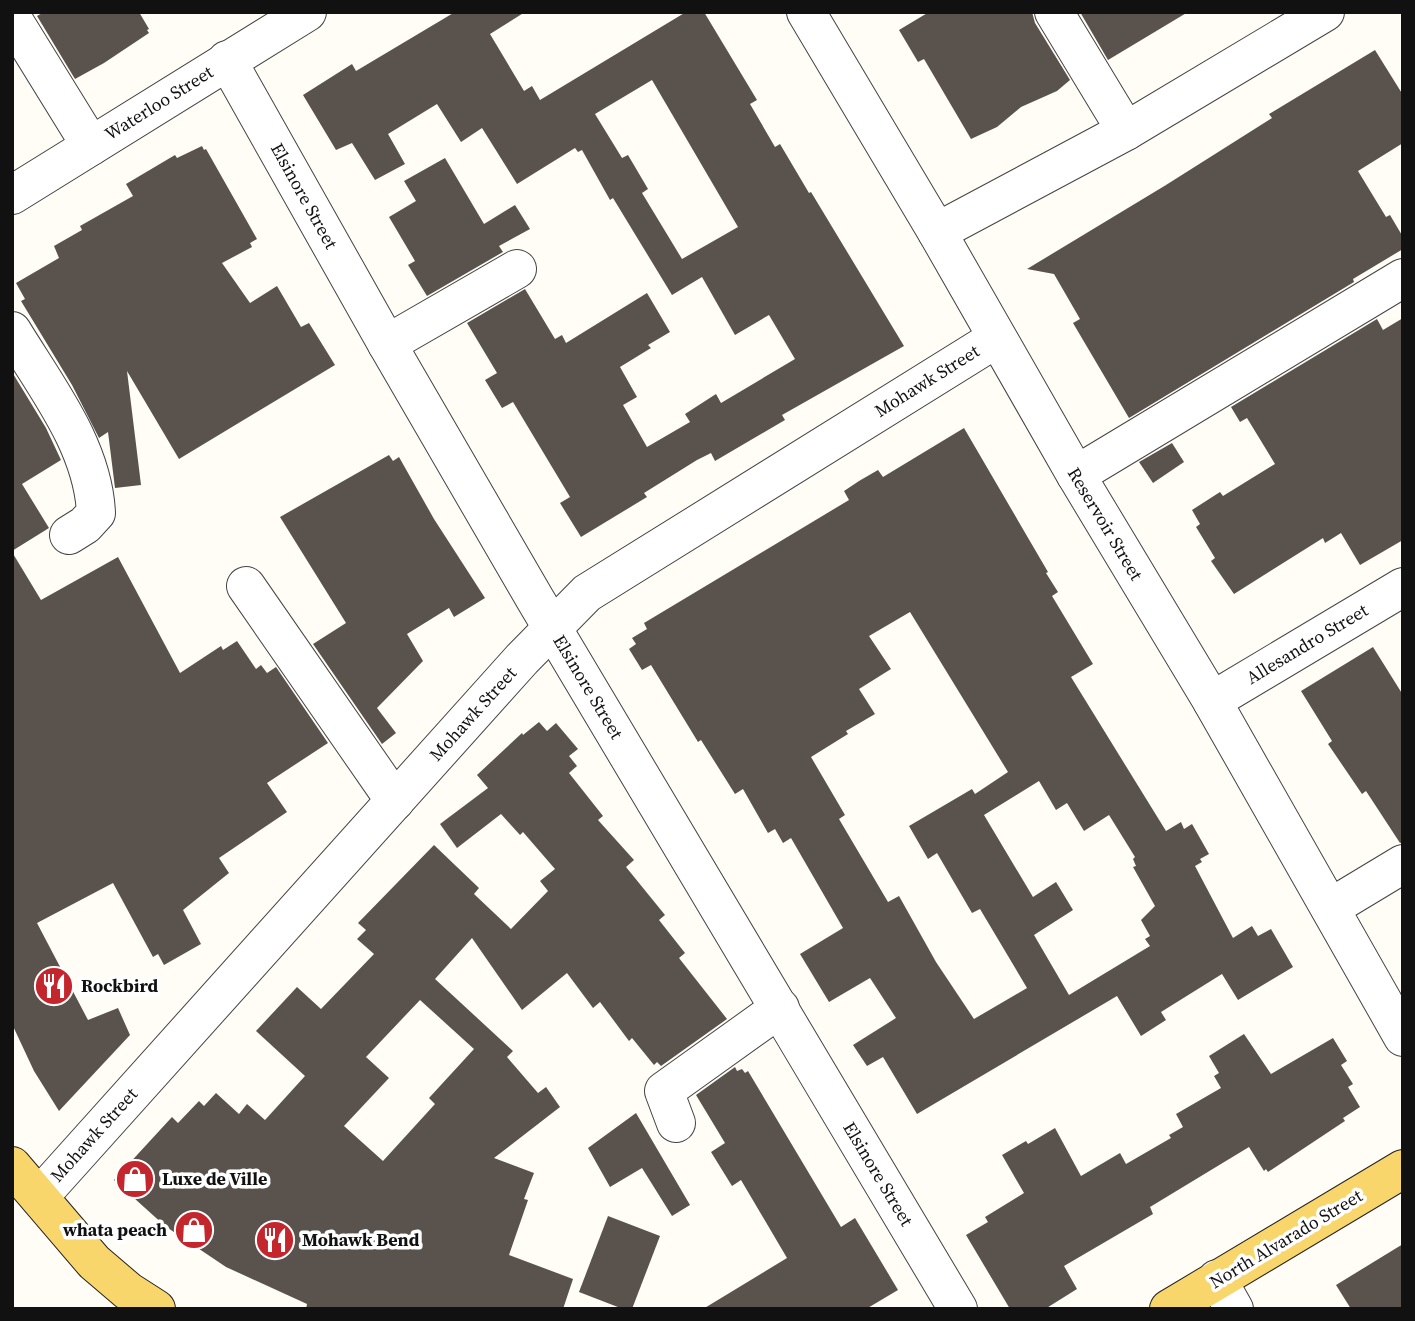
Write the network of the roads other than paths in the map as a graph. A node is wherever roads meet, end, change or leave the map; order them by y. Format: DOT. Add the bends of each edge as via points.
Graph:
graph roads {
  1 [pos="307,12"];
  2 [pos="806,12"];
  3 [pos="1054,12"];
  4 [pos="1325,12"];
  5 [pos="12,18"];
  6 [pos="227,60"];
  7 [pos="1126,131"];
  8 [pos="91,146"];
  9 [pos="12,195"];
  10 [pos="937,232"];
  11 [pos="517,269"];
  12 [pos="1403,278"];
  13 [pos="12,331"];
  14 [pos="997,338"];
  15 [pos="387,344"];
  16 [pos="1076,475"];
  17 [pos="69,535"];
  18 [pos="246,586"];
  19 [pos="1403,587"];
  20 [pos="552,628"];
  21 [pos="1212,701"];
  22 [pos="395,801"];
  23 [pos="1403,864"];
  24 [pos="1330,908"];
  25 [pos="780,1008"];
  26 [pos="1403,1037"];
  27 [pos="676,1123"];
  28 [pos="12,1166"];
  29 [pos="1403,1169"];
  30 [pos="38,1196"];
  31 [pos="1226,1294"];
  32 [pos="132,1303"];
  33 [pos="958,1309"];
  34 [pos="1169,1309"];
  1 -- 6 [label="street, Waterloo Street"];
  2 -- 10 [label="street, Reservoir Street"];
  3 -- 7 [label="street"];
  4 -- 7 [label="street"];
  5 -- 8 [label="street"];
  6 -- 8 [label="street, Waterloo Street"];
  6 -- 15 [label="street, Elsinore Street"];
  7 -- 10 [label="street"];
  8 -- 9 [label="street, Waterloo Street"];
  10 -- 14 [label="street, Reservoir Street"];
  11 -- 15 [label="street"];
  12 -- 16 [label="street"];
  13 -- 17 [label="street" via="80,446 95,498 96,513"];
  14 -- 16 [label="street, Reservoir Street"];
  14 -- 20 [label="street, Mohawk Street" via="587,593"];
  15 -- 20 [label="street, Elsinore Street"];
  16 -- 21 [label="street, Reservoir Street"];
  18 -- 22 [label="street"];
  19 -- 21 [label="street, Allesandro Street"];
  20 -- 22 [label="street, Mohawk Street"];
  20 -- 25 [label="street, Elsinore Street"];
  21 -- 24 [label="street, Reservoir Street"];
  22 -- 30 [label="street, Mohawk Street"];
  23 -- 24 [label="street"];
  24 -- 26 [label="street, Reservoir Street"];
  25 -- 27 [label="street" via="664,1091"];
  25 -- 33 [label="street, Elsinore Street"];
  28 -- 30 [label="main road"];
  29 -- 31 [label="main road, North Alvarado Street"];
  30 -- 32 [label="main road"];
  31 -- 34 [label="main road, North Alvarado Street"];
}
